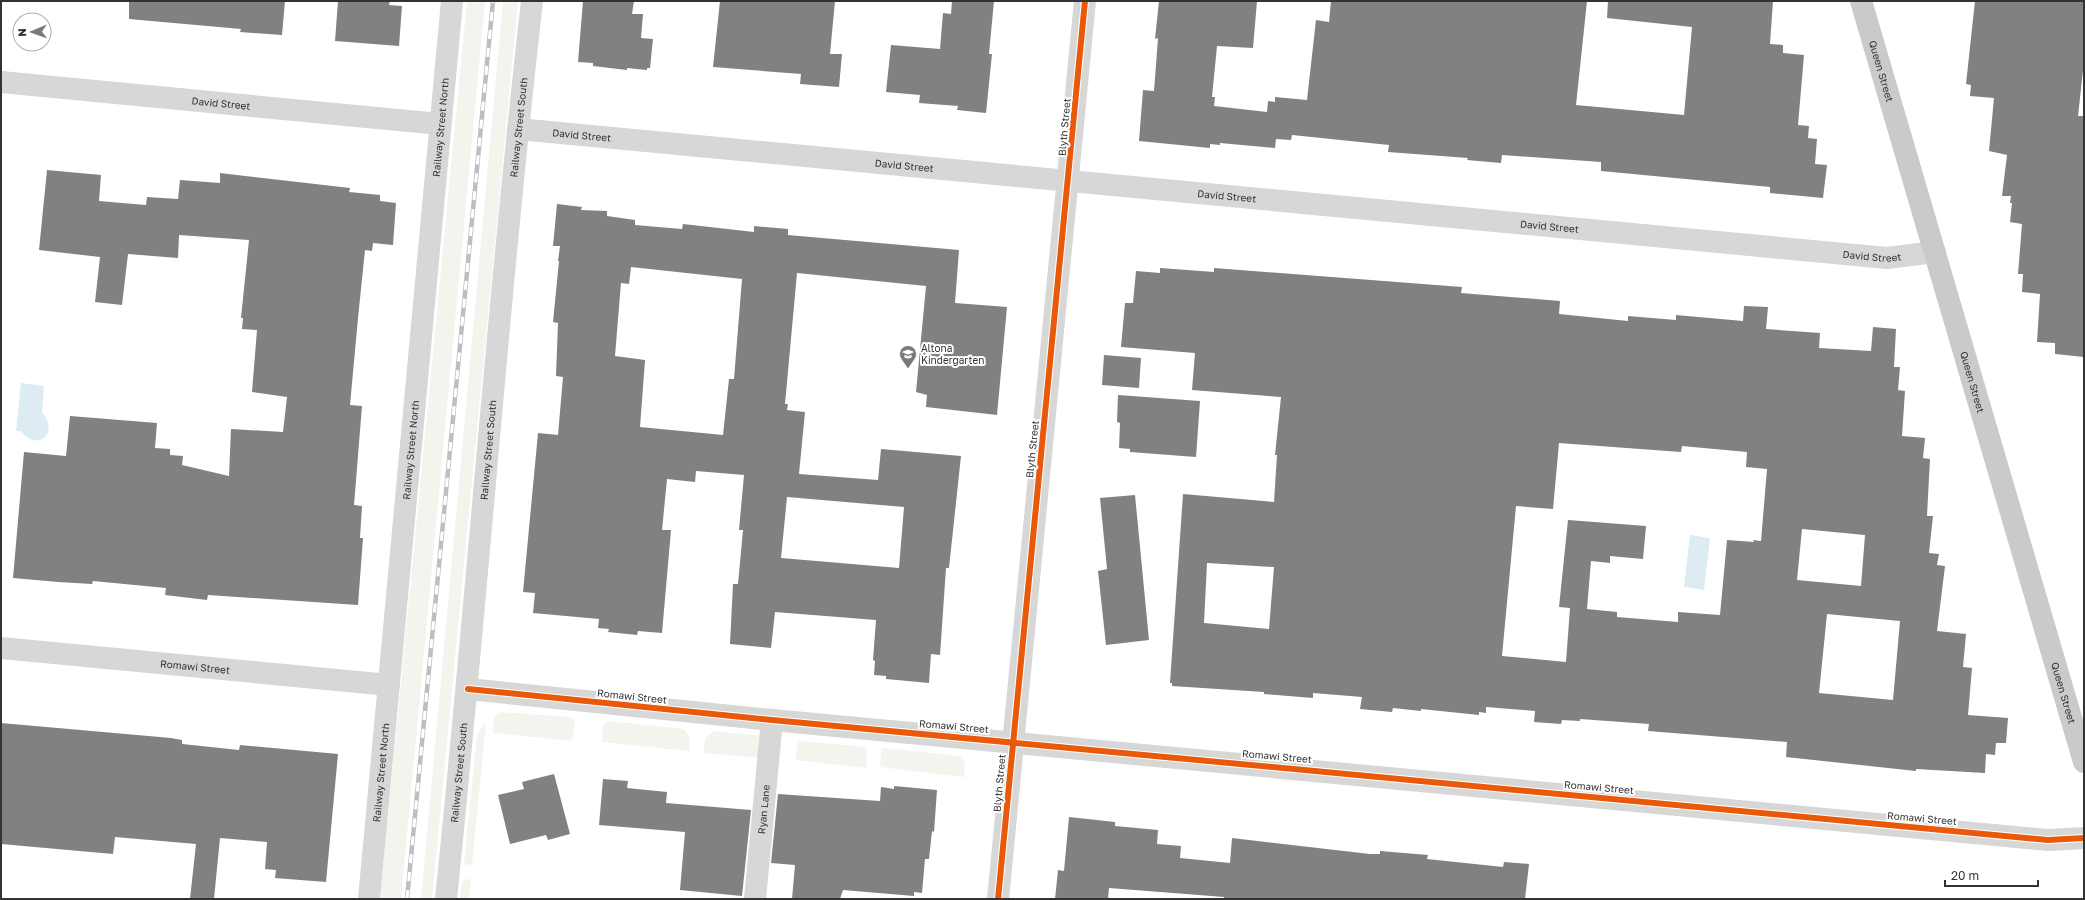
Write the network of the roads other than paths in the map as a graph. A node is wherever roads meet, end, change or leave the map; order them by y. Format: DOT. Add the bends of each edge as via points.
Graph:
graph roads {
  1 [pos="452,1"];
  2 [pos="532,1"];
  3 [pos="1085,1"];
  4 [pos="1861,1"];
  5 [pos="1,82"];
  6 [pos="440,124"];
  7 [pos="518,129"];
  8 [pos="1069,180"];
  9 [pos="1935,252"];
  10 [pos="1,648"];
  11 [pos="389,685"];
  12 [pos="468,689"];
  13 [pos="772,720"];
  14 [pos="1013,741"];
  15 [pos="2084,762"];
  16 [pos="2084,838"];
  17 [pos="369,899"];
  18 [pos="446,899"];
  19 [pos="755,899"];
  20 [pos="998,899"];
  1 -- 6 [label="street, Railway Street North"];
  2 -- 7 [label="street, Railway Street South"];
  3 -- 8 [label="street, Blyth Street"];
  4 -- 9 [label="main road, Queen Street"];
  5 -- 6 [label="street, David Street"];
  6 -- 11 [label="street, Railway Street North"];
  7 -- 8 [label="street, David Street"];
  7 -- 12 [label="street, Railway Street South"];
  8 -- 9 [label="street, David Street" via="1887,258"];
  8 -- 14 [label="street, Blyth Street"];
  9 -- 15 [label="main road, Queen Street"];
  10 -- 11 [label="street, Romawi Street"];
  11 -- 17 [label="street, Railway Street North"];
  12 -- 13 [label="street, Romawi Street"];
  12 -- 18 [label="street, Railway Street South"];
  13 -- 14 [label="street, Romawi Street"];
  13 -- 19 [label="street, Ryan Lane"];
  14 -- 16 [label="street, Romawi Street" via="2048,840"];
  14 -- 20 [label="street, Blyth Street"];
}
